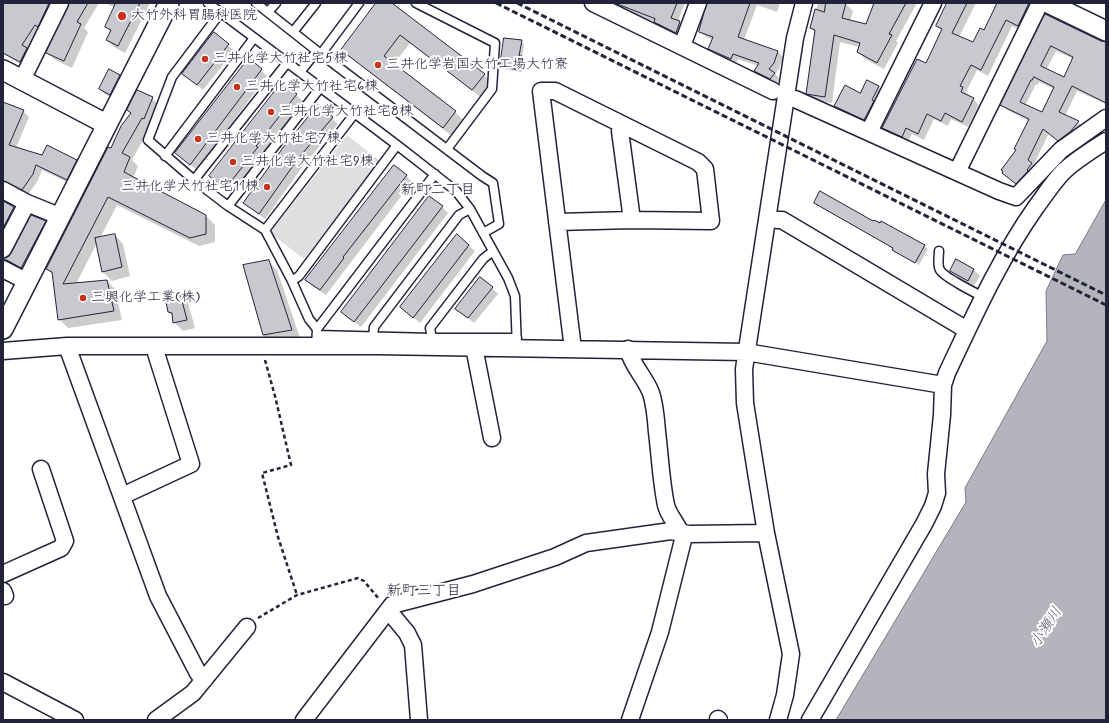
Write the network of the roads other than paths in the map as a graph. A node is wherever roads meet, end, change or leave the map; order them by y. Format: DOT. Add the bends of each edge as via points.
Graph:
graph roads {
  1 [pos="60,3"];
  2 [pos="169,3"];
  3 [pos="208,3"];
  4 [pos="256,3"];
  5 [pos="276,3"];
  6 [pos="316,3"];
  7 [pos="359,3"];
  8 [pos="416,3"];
  9 [pos="698,3"];
  10 [pos="804,3"];
  11 [pos="933,3"];
  12 [pos="1040,3"];
  13 [pos="1048,3"];
  14 [pos="596,4"];
  15 [pos="220,12"];
  16 [pos="268,12"];
  17 [pos="1106,31"];
  18 [pos="293,32"];
  19 [pos="254,38"];
  20 [pos="682,46"];
  21 [pos="319,53"];
  22 [pos="287,63"];
  23 [pos="3,70"];
  24 [pos="300,72"];
  25 [pos="22,80"];
  26 [pos="320,88"];
  27 [pos="773,91"];
  28 [pos="795,99"];
  29 [pos="355,113"];
  30 [pos="1106,118"];
  31 [pos="106,124"];
  32 [pos="623,126"];
  33 [pos="869,132"];
  34 [pos="1106,141"];
  35 [pos="397,145"];
  36 [pos="447,149"];
  37 [pos="165,156"];
  38 [pos="784,163"];
  39 [pos="956,172"];
  40 [pos="435,174"];
  41 [pos="194,180"];
  42 [pos="3,190"];
  43 [pos="27,203"];
  44 [pos="228,206"];
  45 [pos="470,209"];
  46 [pos="59,216"];
  47 [pos="632,220"];
  48 [pos="777,220"];
  49 [pos="557,222"];
  50 [pos="265,230"];
  51 [pos="483,233"];
  52 [pos="3,249"];
  53 [pos="493,251"];
  54 [pos="939,251"];
  55 [pos="3,269"];
  56 [pos="292,280"];
  57 [pos="26,281"];
  58 [pos="984,297"];
  59 [pos="755,298"];
  60 [pos="3,329"];
  61 [pos="967,330"];
  62 [pos="316,337"];
  63 [pos="372,337"];
  64 [pos="432,338"];
  65 [pos="517,343"];
  66 [pos="67,346"];
  67 [pos="156,346"];
  68 [pos="474,347"];
  69 [pos="573,349"];
  70 [pos="628,350"];
  71 [pos="3,351"];
  72 [pos="746,352"];
  73 [pos="943,385"];
  74 [pos="492,438"];
  75 [pos="40,468"];
  76 [pos="122,496"];
  77 [pos="682,532"];
  78 [pos="766,533"];
  79 [pos="3,574"];
  80 [pos="388,610"];
  81 [pos="247,628"];
  82 [pos="204,680"];
  83 [pos="3,682"];
  84 [pos="75,720"];
  85 [pos="156,720"];
  86 [pos="304,720"];
  87 [pos="419,720"];
  88 [pos="630,720"];
  89 [pos="778,720"];
  90 [pos="810,720"];
  1 -- 25 [label="street"];
  2 -- 31 [label="street"];
  3 -- 15 [label="lane"];
  4 -- 16 [label="lane"];
  5 -- 16 [label="lane"];
  6 -- 18 [label="lane"];
  7 -- 21 [label="lane"];
  8 -- 36 [label="lane" via="495,43 492,89"];
  9 -- 20 [label="street"];
  10 -- 59 [label="street" via="795,38"];
  11 -- 33 [label="street"];
  12 -- 39 [label="street"];
  13 -- 17 [label="street"];
  14 -- 20 [label="street"];
  15 -- 19 [label="lane"];
  15 -- 37 [label="lane" via="172,77 148,140"];
  16 -- 18 [label="lane"];
  18 -- 21 [label="lane"];
  19 -- 22 [label="lane"];
  19 -- 37 [label="lane"];
  20 -- 27 [label="street"];
  21 -- 24 [label="lane"];
  21 -- 36 [label="lane"];
  22 -- 24 [label="lane"];
  22 -- 41 [label="lane"];
  23 -- 25 [label="street"];
  24 -- 26 [label="lane"];
  25 -- 31 [label="street"];
  26 -- 29 [label="lane"];
  26 -- 44 [label="lane"];
  28 -- 33 [label="street"];
  29 -- 35 [label="lane"];
  29 -- 50 [label="lane"];
  30 -- 39 [label="street" via="1060,150 1016,197"];
  31 -- 46 [label="street"];
  32 -- 47 [label="street" via="620,131"];
  32 -- 47 [label="street" via="698,162 706,170 711,220"];
  32 -- 49 [label="street" via="555,91 541,91"];
  33 -- 39 [label="street"];
  34 -- 58 [label="street" via="1078,159 1048,190 1020,229"];
  35 -- 40 [label="lane"];
  35 -- 56 [label="lane" via="299,276"];
  36 -- 51 [label="lane" via="493,183 499,224"];
  37 -- 41 [label="lane"];
  38 -- 48 [label="street"];
  40 -- 45 [label="lane" via="456,191"];
  40 -- 62 [label="lane"];
  41 -- 44 [label="lane"];
  42 -- 43 [label="street"];
  43 -- 46 [label="street"];
  43 -- 52 [label="street"];
  44 -- 50 [label="lane"];
  45 -- 51 [label="lane"];
  45 -- 63 [label="lane" via="459,215 374,327"];
  46 -- 57 [label="street"];
  47 -- 49 [label="street"];
  48 -- 59 [label="street" via="766,294 762,298"];
  48 -- 61 [label="street" via="782,220"];
  49 -- 69 [label="street"];
  50 -- 56 [label="lane"];
  51 -- 53 [label="lane"];
  53 -- 64 [label="lane" via="483,259 430,328"];
  53 -- 65 [label="lane" via="515,296"];
  54 -- 58 [label="lane" via="940,271"];
  55 -- 57 [label="street"];
  56 -- 62 [label="lane"];
  57 -- 60 [label="street"];
  58 -- 61 [label="street"];
  59 -- 72 [label="street"];
  61 -- 73 [label="street"];
  62 -- 63 [label="lane"];
  62 -- 67 [label="street" via="261,346"];
  62 -- 68 [label="street" via="376,346"];
  63 -- 64 [label="lane"];
  64 -- 65 [label="lane"];
  65 -- 68 [label="street"];
  65 -- 69 [label="street"];
  66 -- 67 [label="street"];
  66 -- 71 [label="street"];
  66 -- 76 [label="street"];
  67 -- 76 [label="street" via="191,464"];
  68 -- 74 [label="street"];
  69 -- 70 [label="street"];
  70 -- 72 [label="street"];
  70 -- 77 [label="street" via="650,391 667,508"];
  72 -- 73 [label="street"];
  72 -- 78 [label="street" via="745,403"];
  73 -- 90 [label="street" via="936,474 937,493 933,506"];
  75 -- 79 [label="street" via="65,541 61,548"];
  76 -- 82 [label="street" via="158,596"];
  77 -- 78 [label="street"];
  77 -- 80 [label="street" via="671,531 586,543 555,557 473,584 392,605"];
  77 -- 88 [label="street" via="683,540 660,632"];
  78 -- 89 [label="street" via="791,654 785,695"];
  80 -- 86 [label="street"];
  80 -- 87 [label="street" via="413,645"];
  81 -- 82 [label="street"];
  82 -- 85 [label="street" via="193,693"];
  83 -- 84 [label="street"];
}
